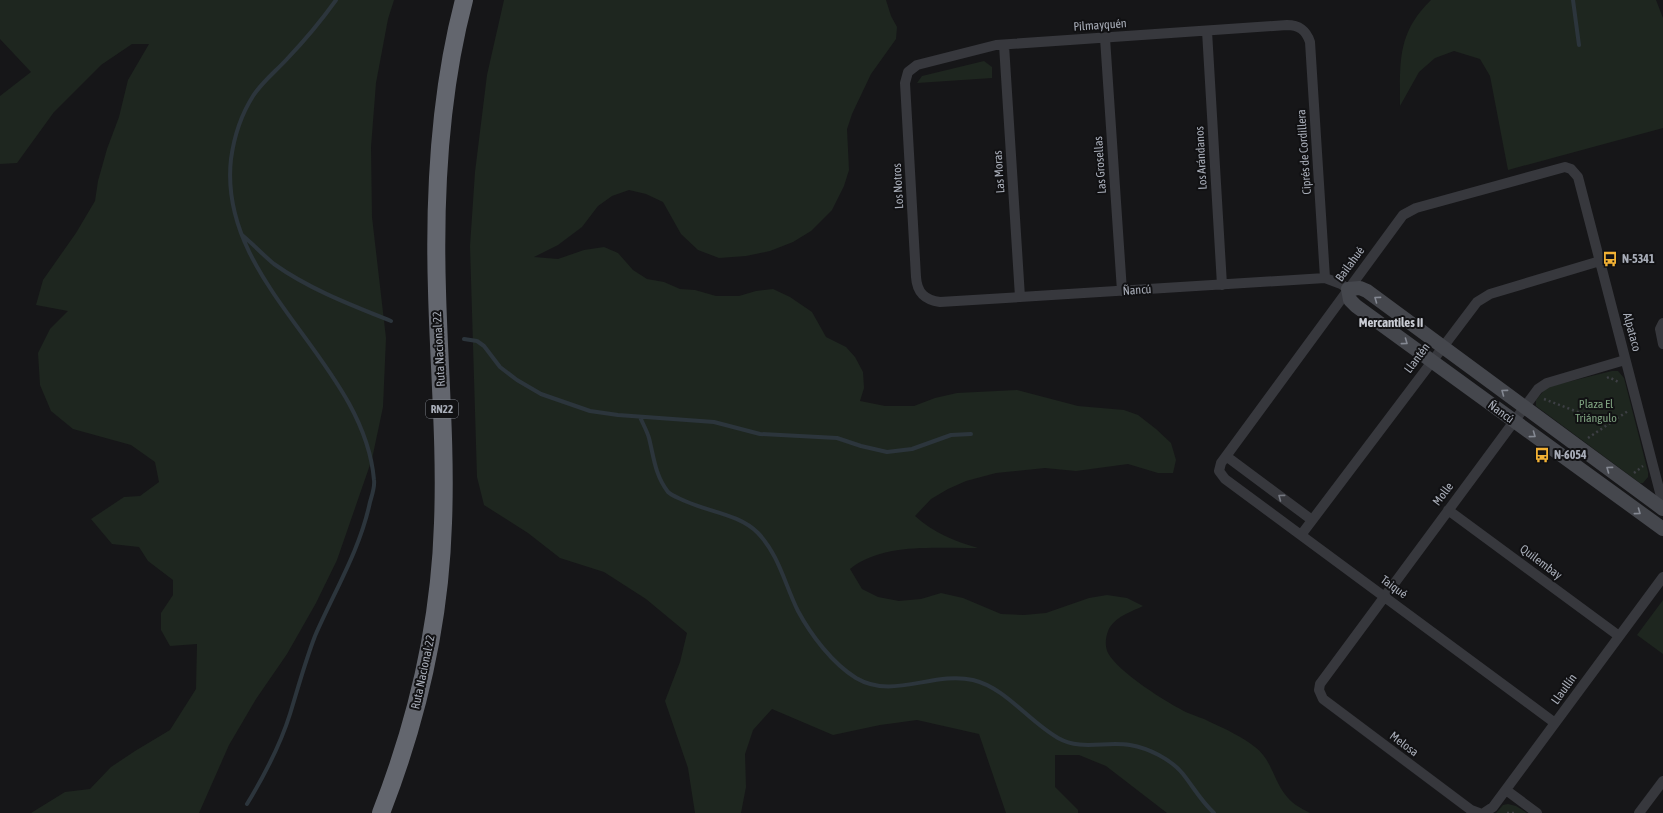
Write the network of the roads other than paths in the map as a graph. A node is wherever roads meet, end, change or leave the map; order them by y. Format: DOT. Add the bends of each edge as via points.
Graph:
graph roads {
  1 [pos="464,0"];
  2 [pos="1299,27"];
  3 [pos="1207,31"];
  4 [pos="1105,38"];
  5 [pos="1004,45"];
  6 [pos="908,72"];
  7 [pos="1572,169"];
  8 [pos="1600,262"];
  9 [pos="1325,278"];
  10 [pos="1222,285"];
  11 [pos="1348,289"];
  12 [pos="1122,291"];
  13 [pos="924,297"];
  14 [pos="1020,297"];
  15 [pos="1663,323"];
  16 [pos="1663,344"];
  17 [pos="1442,347"];
  18 [pos="1626,360"];
  19 [pos="1431,361"];
  20 [pos="1524,407"];
  21 [pos="1513,421"];
  22 [pos="1226,456"];
  23 [pos="1219,471"];
  24 [pos="1663,504"];
  25 [pos="1663,509"];
  26 [pos="1448,510"];
  27 [pos="1312,520"];
  28 [pos="1663,529"];
  29 [pos="1301,535"];
  30 [pos="1663,577"];
  31 [pos="1384,596"];
  32 [pos="1618,636"];
  33 [pos="1319,690"];
  34 [pos="1555,723"];
  35 [pos="1663,781"];
  36 [pos="1506,790"];
  37 [pos="381,813"];
  38 [pos="1479,813"];
  39 [pos="1484,813"];
  40 [pos="1538,813"];
  41 [pos="1639,813"];
  1 -- 37 [label="highway, Ruta Nacional 22 / RN22" via="446,80 438,180 437,293 444,466 439,574 432,628 411,727"];
  2 -- 3 [label="street, Pilmayquén" via="1287,25"];
  2 -- 9 [label="street, Ciprés de Cordillera" via="1310,42"];
  3 -- 4 [label="street, Pilmayquén"];
  3 -- 10 [label="street, Los Arándanos"];
  4 -- 5 [label="street, Pilmayquén"];
  4 -- 12 [label="street, Las Grosellas"];
  5 -- 6 [label="street, Pilmayquén" via="917,66"];
  5 -- 14 [label="street, Las Moras"];
  6 -- 13 [label="street, Los Notros" via="905,83 916,277 917,289"];
  7 -- 8 [label="street, Alpataco" via="1578,177"];
  7 -- 11 [label="street, Bailahué" via="1562,168 1408,212 1393,227"];
  8 -- 17 [label="street, Llantén" via="1486,296 1473,306"];
  8 -- 18 [label="street, Alpataco"];
  9 -- 10 [label="street, Ñancú"];
  9 -- 11 [label="street, Ñancú"];
  10 -- 12 [label="street, Ñancú"];
  17 -- 11 [label="street, Ñancú, one-way" via="1366,291 1360,288"];
  11 -- 19 [label="street, Ñancú, one-way" via="1352,304"];
  11 -- 22 [label="street, Bailahué"];
  12 -- 14 [label="street, Ñancú"];
  13 -- 14 [label="street, Ñancú" via="940,302"];
  15 -- 16 [label="street" via="1660,329"];
  17 -- 19 [label="street, Llantén"];
  20 -- 17 [label="street, Ñancú, one-way"];
  18 -- 20 [label="street, Molle" via="1542,385"];
  18 -- 24 [label="street, Alpataco"];
  19 -- 21 [label="street, Ñancú"];
  19 -- 27 [label="street, Llantén"];
  20 -- 21 [label="street, Molle"];
  25 -- 20 [label="street, Ñancú, one-way"];
  21 -- 26 [label="street, Molle"];
  21 -- 28 [label="street, Ñancú, one-way"];
  22 -- 23 [label="street, Bailahué"];
  27 -- 22 [label="street, one-way"];
  23 -- 29 [label="street, Taiqué" via="1225,479"];
  26 -- 31 [label="street, Molle"];
  26 -- 32 [label="street, Quilembay"];
  27 -- 29 [label="street, Llantén"];
  29 -- 31 [label="street, Taiqué"];
  30 -- 32 [label="street, Llaullín"];
  31 -- 33 [label="street, Molle" via="1322,680"];
  31 -- 34 [label="street, Taiqué"];
  32 -- 34 [label="street, Llaullín"];
  33 -- 38 [label="street, Melosa" via="1323,699 1471,810"];
  34 -- 36 [label="street, Llaullín"];
  35 -- 41 [label="street"];
  36 -- 39 [label="street, Llaullín" via="1494,807"];
  36 -- 40 [label="street"];
}
